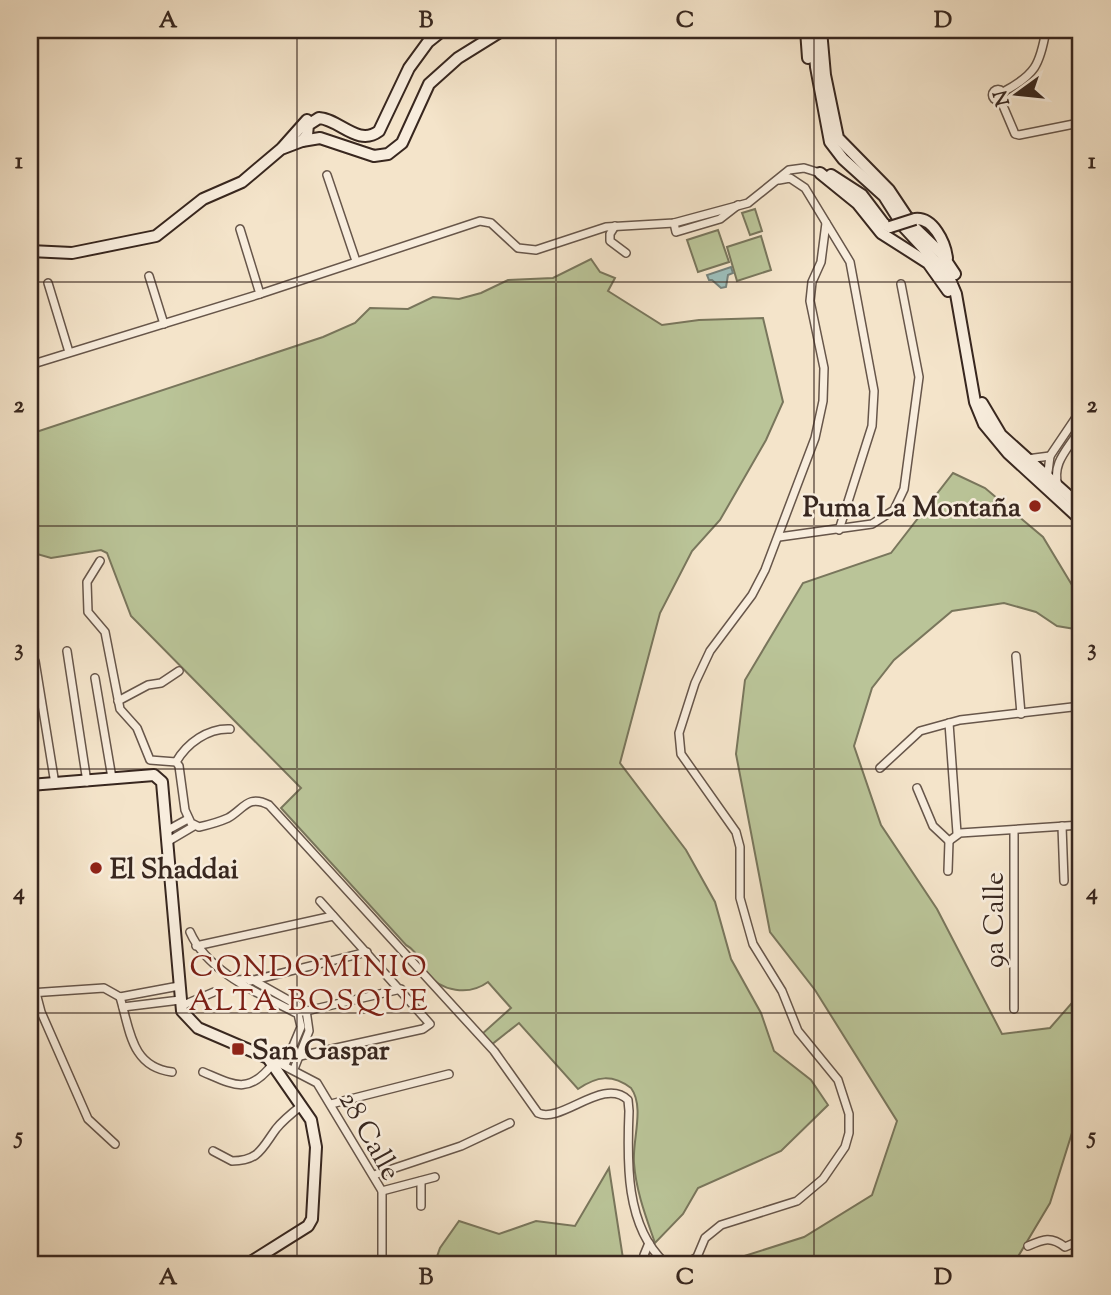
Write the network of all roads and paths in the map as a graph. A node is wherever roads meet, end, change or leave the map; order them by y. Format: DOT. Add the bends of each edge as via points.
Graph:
graph roads {
  1 [pos="443,30"];
  2 [pos="503,30"];
  3 [pos="594,30"];
  4 [pos="602,30"];
  5 [pos="806,30"];
  6 [pos="813,30"];
  7 [pos="821,30"];
  8 [pos="828,30"];
  9 [pos="1046,30"];
  10 [pos="822,79"];
  11 [pos="318,118"];
  12 [pos="1074,124"];
  13 [pos="311,138"];
  14 [pos="281,149"];
  15 [pos="820,173"];
  16 [pos="327,175"];
  17 [pos="778,180"];
  18 [pos="826,223"];
  19 [pos="615,226"];
  20 [pos="240,229"];
  21 [pos="30,251"];
  22 [pos="625,253"];
  23 [pos="356,261"];
  24 [pos="947,261"];
  25 [pos="149,275"];
  26 [pos="48,283"];
  27 [pos="901,284"];
  28 [pos="260,295"];
  29 [pos="164,324"];
  30 [pos="69,352"];
  31 [pos="965,354"];
  32 [pos="30,365"];
  33 [pos="1081,410"];
  34 [pos="1081,428"];
  35 [pos="998,437"];
  36 [pos="1011,450"];
  37 [pos="1049,456"];
  38 [pos="1027,459"];
  39 [pos="1047,478"];
  40 [pos="1058,487"];
  41 [pos="1079,502"];
  42 [pos="1081,514"];
  43 [pos="1081,520"];
  44 [pos="839,530"];
  45 [pos="779,537"];
  46 [pos="100,561"];
  47 [pos="66,651"];
  48 [pos="1016,656"];
  49 [pos="35,661"];
  50 [pos="178,671"];
  51 [pos="95,678"];
  52 [pos="118,701"];
  53 [pos="1081,706"];
  54 [pos="1021,714"];
  55 [pos="949,723"];
  56 [pos="230,729"];
  57 [pos="176,762"];
  58 [pos="880,768"];
  59 [pos="112,778"];
  60 [pos="87,782"];
  61 [pos="55,784"];
  62 [pos="30,785"];
  63 [pos="917,788"];
  64 [pos="188,819"];
  65 [pos="1081,825"];
  66 [pos="194,826"];
  67 [pos="1062,826"];
  68 [pos="1014,830"];
  69 [pos="957,833"];
  70 [pos="167,837"];
  71 [pos="949,841"];
  72 [pos="948,871"];
  73 [pos="1064,881"];
  74 [pos="320,901"];
  75 [pos="333,916"];
  76 [pos="190,932"];
  77 [pos="196,946"];
  78 [pos="367,952"];
  79 [pos="251,979"];
  80 [pos="237,980"];
  81 [pos="179,986"];
  82 [pos="246,987"];
  83 [pos="401,989"];
  84 [pos="214,992"];
  85 [pos="33,993"];
  86 [pos="120,998"];
  87 [pos="181,1003"];
  88 [pos="123,1007"];
  89 [pos="1014,1009"];
  90 [pos="306,1010"];
  91 [pos="298,1014"];
  92 [pos="300,1056"];
  93 [pos="270,1061"];
  94 [pos="285,1065"];
  95 [pos="295,1069"];
  96 [pos="172,1072"];
  97 [pos="203,1072"];
  98 [pos="449,1074"];
  99 [pos="331,1104"];
  100 [pos="301,1106"];
  101 [pos="510,1123"];
  102 [pos="115,1144"];
  103 [pos="213,1151"];
  104 [pos="374,1175"];
  105 [pos="435,1177"];
  106 [pos="421,1181"];
  107 [pos="382,1191"];
  108 [pos="421,1206"];
  109 [pos="1081,1240"];
  110 [pos="1027,1246"];
  111 [pos="176,1265"];
  112 [pos="190,1265"];
  113 [pos="246,1265"];
  114 [pos="382,1265"];
  1 -- 11 [label="main road" via="409,68 383,127 374,135 357,135"];
  2 -- 13 [label="main road" via="458,58 429,84 402,143 393,152 374,156"];
  3 -- 4 [label="main road"];
  5 -- 10 [label="main road" via="812,78"];
  6 -- 10 [label="main road"];
  7 -- 10 [label="main road"];
  8 -- 10 [label="main road" via="828,64"];
  9 -- 12 [label="street" via="1039,64 1002,96 1016,134"];
  10 -- 24 [label="main road" via="842,145 889,190 913,226"];
  10 -- 31 [label="main road" via="828,137 834,149 884,196 903,226 948,275 956,293"];
  11 -- 13 [label="main road" via="308,125"];
  11 -- 14 [label="main road" via="306,121"];
  13 -- 14 [label="main road"];
  14 -- 21 [label="main road" via="242,182 203,199 156,236 72,253"];
  15 -- 17 [label="street" via="796,168"];
  15 -- 24 [label="main road, bridge" via="856,190 890,227 924,220 936,230"];
  15 -- 31 [label="main road" via="857,203 881,233 919,255 938,274 950,295"];
  16 -- 23 [label="street"];
  17 -- 18 [label="street" via="790,178 804,188"];
  17 -- 19 [label="street" via="720,219 676,232 674,223"];
  18 -- 44 [label="street" via="850,262 874,391 872,426"];
  18 -- 45 [label="street" via="810,301 824,368 823,401 815,438"];
  19 -- 22 [label="street" via="610,241"];
  19 -- 23 [label="street" via="528,251 509,243 491,223 480,221"];
  20 -- 28 [label="street"];
  23 -- 28 [label="street"];
  24 -- 35 [label="main road" via="963,300 982,401"];
  25 -- 29 [label="street"];
  26 -- 30 [label="street"];
  27 -- 44 [label="street" via="919,377 904,489 894,510 872,524"];
  28 -- 29 [label="street"];
  29 -- 30 [label="street"];
  30 -- 32 [label="street"];
  31 -- 35 [label="main road" via="976,408"];
  33 -- 37 [label="street"];
  34 -- 40 [label="street" via="1058,460"];
  35 -- 36 [label="main road"];
  36 -- 38 [label="main road"];
  36 -- 43 [label="main road"];
  37 -- 38 [label="street"];
  37 -- 39 [label="street"];
  38 -- 39 [label="main road"];
  39 -- 40 [label="main road"];
  39 -- 42 [label="street"];
  40 -- 41 [label="main road"];
  44 -- 45 [label="street"];
  45 -- 66 [label="street" via="752,595 710,651 695,683 679,741 681,754 736,832 742,906 753,944 782,990 802,1037 838,1080 849,1114 849,1133 829,1171 797,1201 721,1225 705,1238 689,1262 665,1263 649,1243 630,1186 629,1111 624,1096 611,1094 549,1115 538,1113 494,1051 269,805 250,801 230,817"];
  46 -- 52 [label="street" via="87,582 88,612 105,632"];
  47 -- 60 [label="street"];
  48 -- 54 [label="street"];
  49 -- 61 [label="street"];
  50 -- 52 [label="street"];
  51 -- 59 [label="street"];
  52 -- 57 [label="street" via="137,728 150,760"];
  53 -- 54 [label="street"];
  54 -- 55 [label="street"];
  55 -- 58 [label="street" via="913,734"];
  55 -- 69 [label="street"];
  56 -- 57 [label="street" via="202,736"];
  57 -- 64 [label="street"];
  59 -- 60 [label="main road"];
  59 -- 70 [label="main road" via="154,775 162,783"];
  60 -- 61 [label="main road"];
  61 -- 62 [label="main road"];
  63 -- 71 [label="street" via="933,826"];
  64 -- 66 [label="street"];
  64 -- 70 [label="street"];
  65 -- 67 [label="street"];
  66 -- 70 [label="street"];
  67 -- 68 [label="street"];
  67 -- 73 [label="street"];
  68 -- 69 [label="street"];
  68 -- 89 [label="street, 9a Calle"];
  69 -- 71 [label="street"];
  70 -- 81 [label="main road"];
  71 -- 72 [label="street"];
  74 -- 75 [label="street"];
  75 -- 77 [label="street"];
  75 -- 78 [label="street"];
  76 -- 77 [label="street"];
  77 -- 80 [label="street"];
  78 -- 79 [label="street"];
  78 -- 83 [label="street"];
  79 -- 80 [label="street"];
  79 -- 82 [label="street"];
  79 -- 90 [label="street"];
  80 -- 82 [label="street"];
  81 -- 86 [label="street"];
  81 -- 87 [label="main road"];
  82 -- 91 [label="street"];
  83 -- 90 [label="street"];
  83 -- 92 [label="street" via="429,1021 429,1027"];
  84 -- 87 [label="street"];
  85 -- 86 [label="street" via="104,988"];
  85 -- 102 [label="street" via="88,1119"];
  86 -- 88 [label="street"];
  87 -- 88 [label="street"];
  87 -- 93 [label="main road" via="192,1025"];
  88 -- 96 [label="street" via="138,1051 157,1070"];
  90 -- 91 [label="street"];
  90 -- 92 [label="street" via="310,1025"];
  91 -- 94 [label="street" via="301,1027"];
  92 -- 95 [label="street"];
  93 -- 94 [label="street, 28 Calle"];
  93 -- 97 [label="street" via="258,1081 239,1086"];
  93 -- 100 [label="main road"];
  94 -- 95 [label="street, 28 Calle"];
  95 -- 99 [label="street, 28 Calle" via="317,1083"];
  98 -- 99 [label="street"];
  99 -- 104 [label="street, 28 Calle"];
  100 -- 103 [label="street" via="253,1156 232,1161"];
  100 -- 113 [label="main road" via="315,1134 312,1219"];
  101 -- 104 [label="street" via="461,1146"];
  104 -- 107 [label="street, 28 Calle"];
  105 -- 106 [label="street"];
  106 -- 107 [label="street"];
  106 -- 108 [label="street"];
  107 -- 114 [label="street, 28 Calle"];
  109 -- 110 [label="street" via="1065,1247 1046,1238"];
  111 -- 112 [label="main road"];
}
